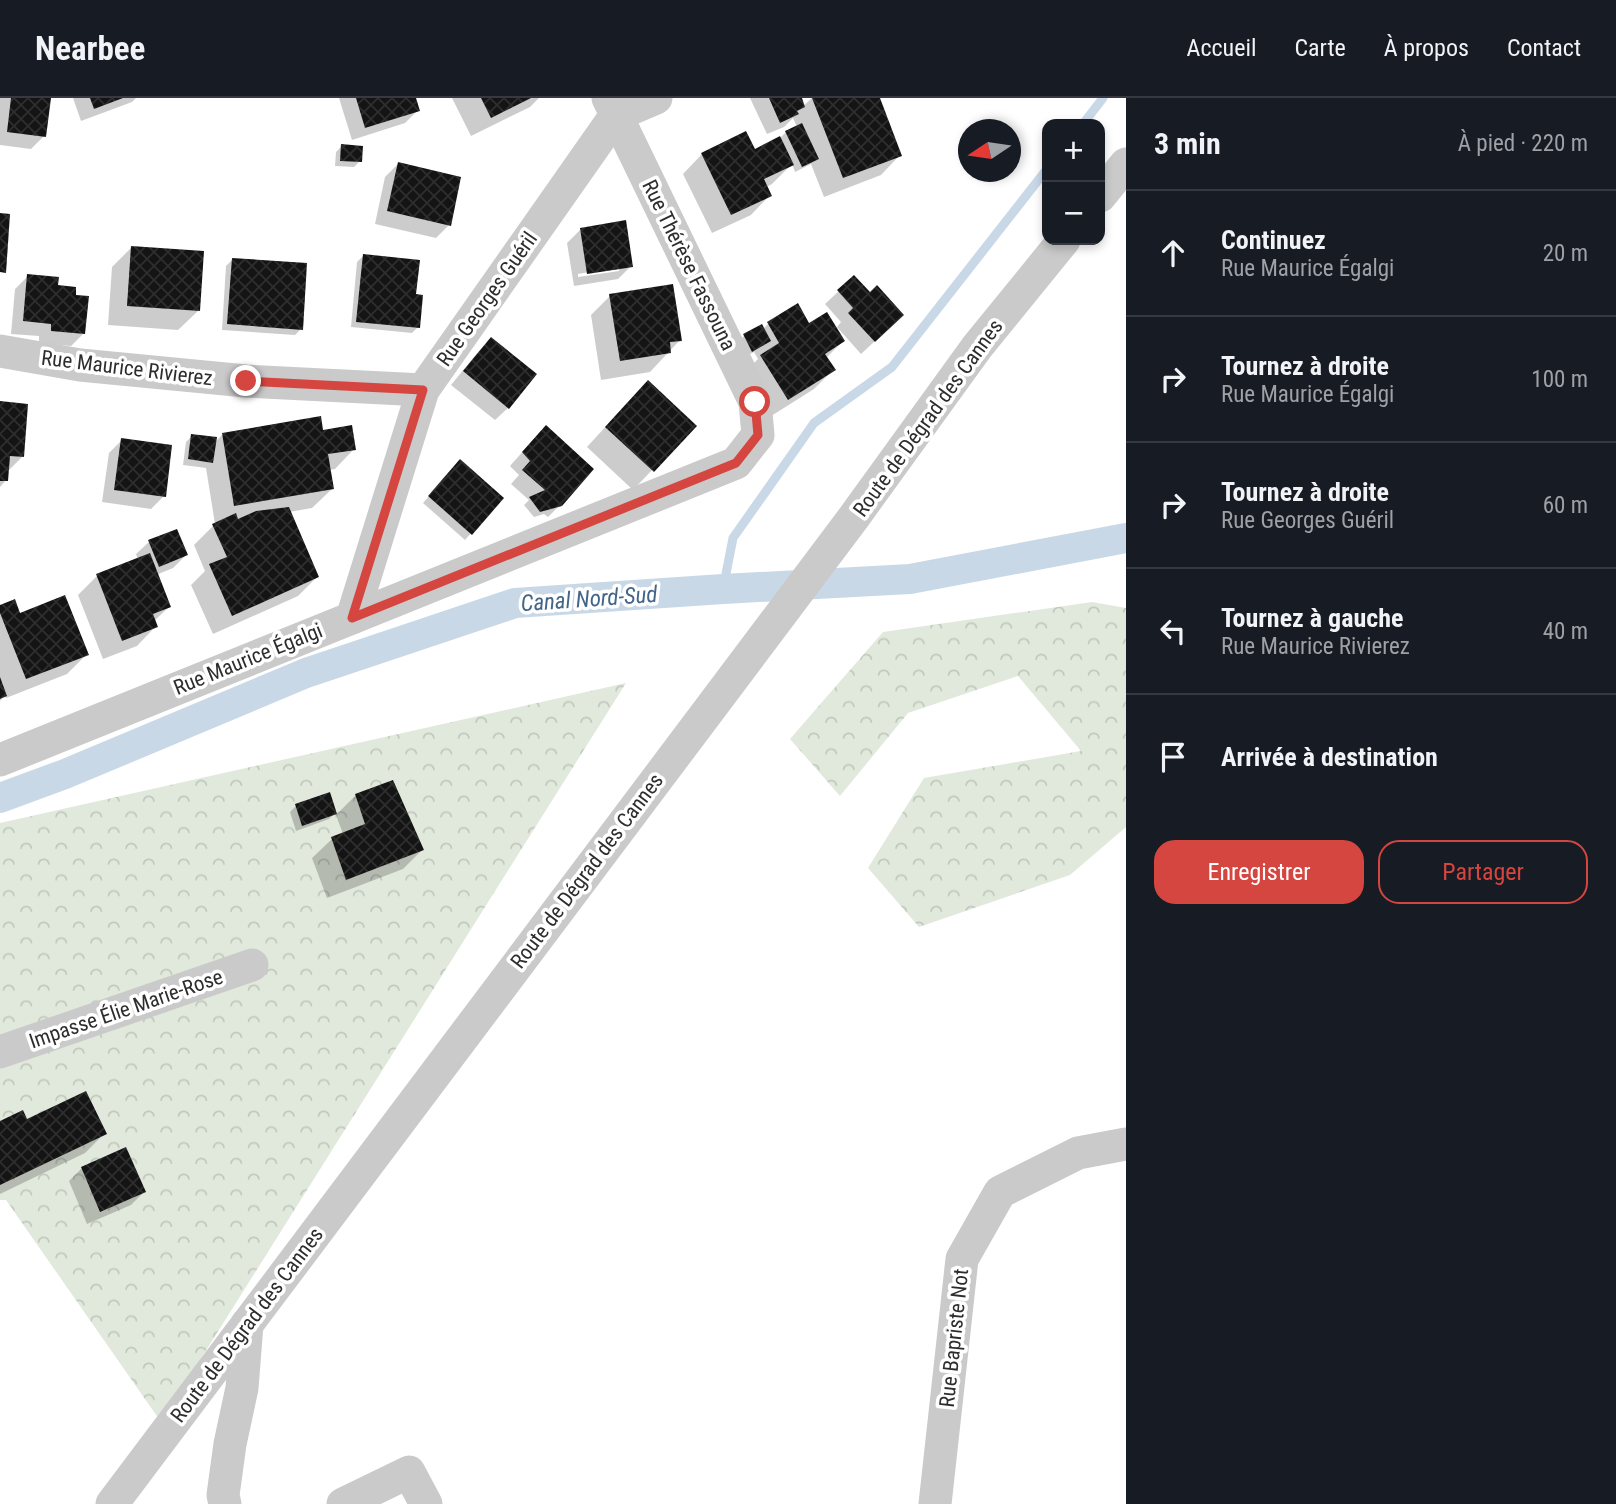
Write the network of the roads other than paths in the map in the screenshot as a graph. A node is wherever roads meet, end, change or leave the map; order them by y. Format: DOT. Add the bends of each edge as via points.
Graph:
graph roads {
  1 [pos="656,98"];
  2 [pos="612,107"];
  3 [pos="1060,245"];
  4 [pos="0,351"];
  5 [pos="423,390"];
  6 [pos="758,435"];
  7 [pos="352,618"];
  8 [pos="0,760"];
  9 [pos="252,965"];
  10 [pos="0,1052"];
  11 [pos="1126,1144"];
  12 [pos="247,1324"];
  13 [pos="112,1504"];
  14 [pos="225,1504"];
  15 [pos="343,1504"];
  16 [pos="426,1504"];
  17 [pos="936,1504"];
  1 -- 2 [label="street"];
  2 -- 5 [label="street, Rue Georges Guéril"];
  2 -- 6 [label="street, Rue Thérèse Fassouna" via="755,402"];
  3 -- 12 [label="street, Route de Dégrad des Cannes" via="977,347"];
  4 -- 5 [label="street, Rue Maurice Rivierez" via="80,365"];
  5 -- 7 [label="street, Rue Georges Guéril"];
  6 -- 7 [label="street, Rue Maurice Égalgi" via="736,463"];
  7 -- 8 [label="street, Rue Maurice Égalgi"];
  9 -- 10 [label="street, Impasse Élie Marie-Rose"];
  11 -- 17 [label="street, Rue Bapriste Not" via="1078,1153 999,1192 962,1259"];
  12 -- 13 [label="street, Route de Dégrad des Cannes"];
  12 -- 14 [label="street"];
  15 -- 16 [label="street" via="408,1472"];
}
